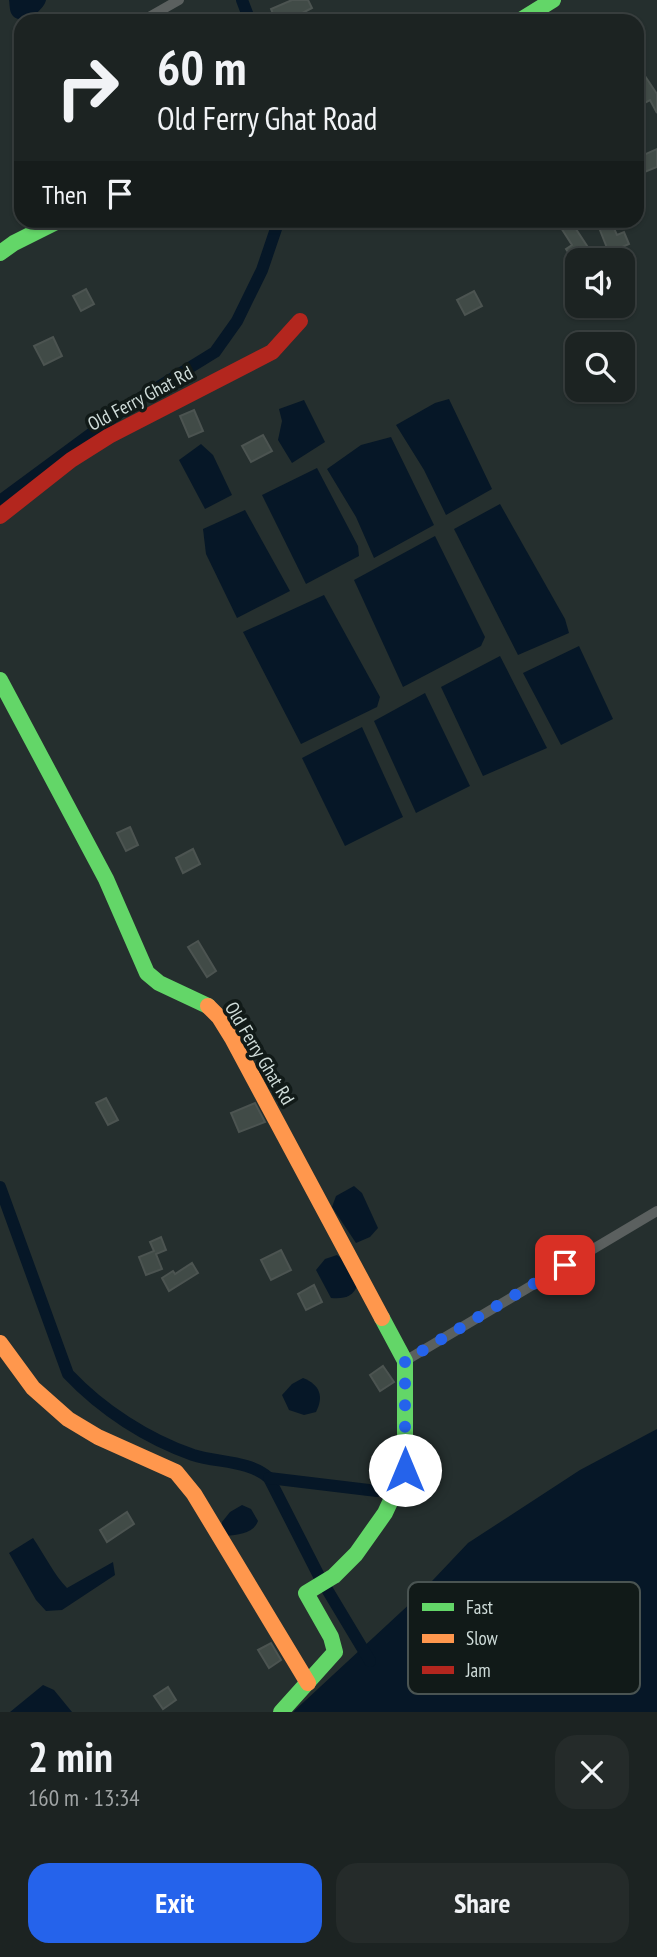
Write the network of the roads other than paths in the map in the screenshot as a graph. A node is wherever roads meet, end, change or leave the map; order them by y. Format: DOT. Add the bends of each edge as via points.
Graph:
graph roads {
  1 [pos="179,0"];
  2 [pos="553,0"];
  3 [pos="154,14"];
  4 [pos="530,14"];
  5 [pos="44,228"];
  6 [pos="0,253"];
  7 [pos="300,321"];
  8 [pos="0,516"];
  9 [pos="0,680"];
  10 [pos="657,1211"];
  11 [pos="0,1343"];
  12 [pos="405,1361"];
  13 [pos="308,1684"];
  14 [pos="281,1712"];
  1 -- 3 [label="street"];
  2 -- 4 [label="street"];
  5 -- 6 [label="street"];
  7 -- 8 [label="street, Old Ferry Ghat Rd" via="272,352 109,436"];
  9 -- 12 [label="street, Old Ferry Ghat Rd" via="106,879 147,973 216,1013"];
  10 -- 12 [label="street"];
  11 -- 13 [label="street" via="33,1388 68,1419 176,1472 194,1494"];
  12 -- 13 [label="street" via="402,1481 364,1544 335,1575 306,1593 335,1652"];
  13 -- 14 [label="street"];
}
